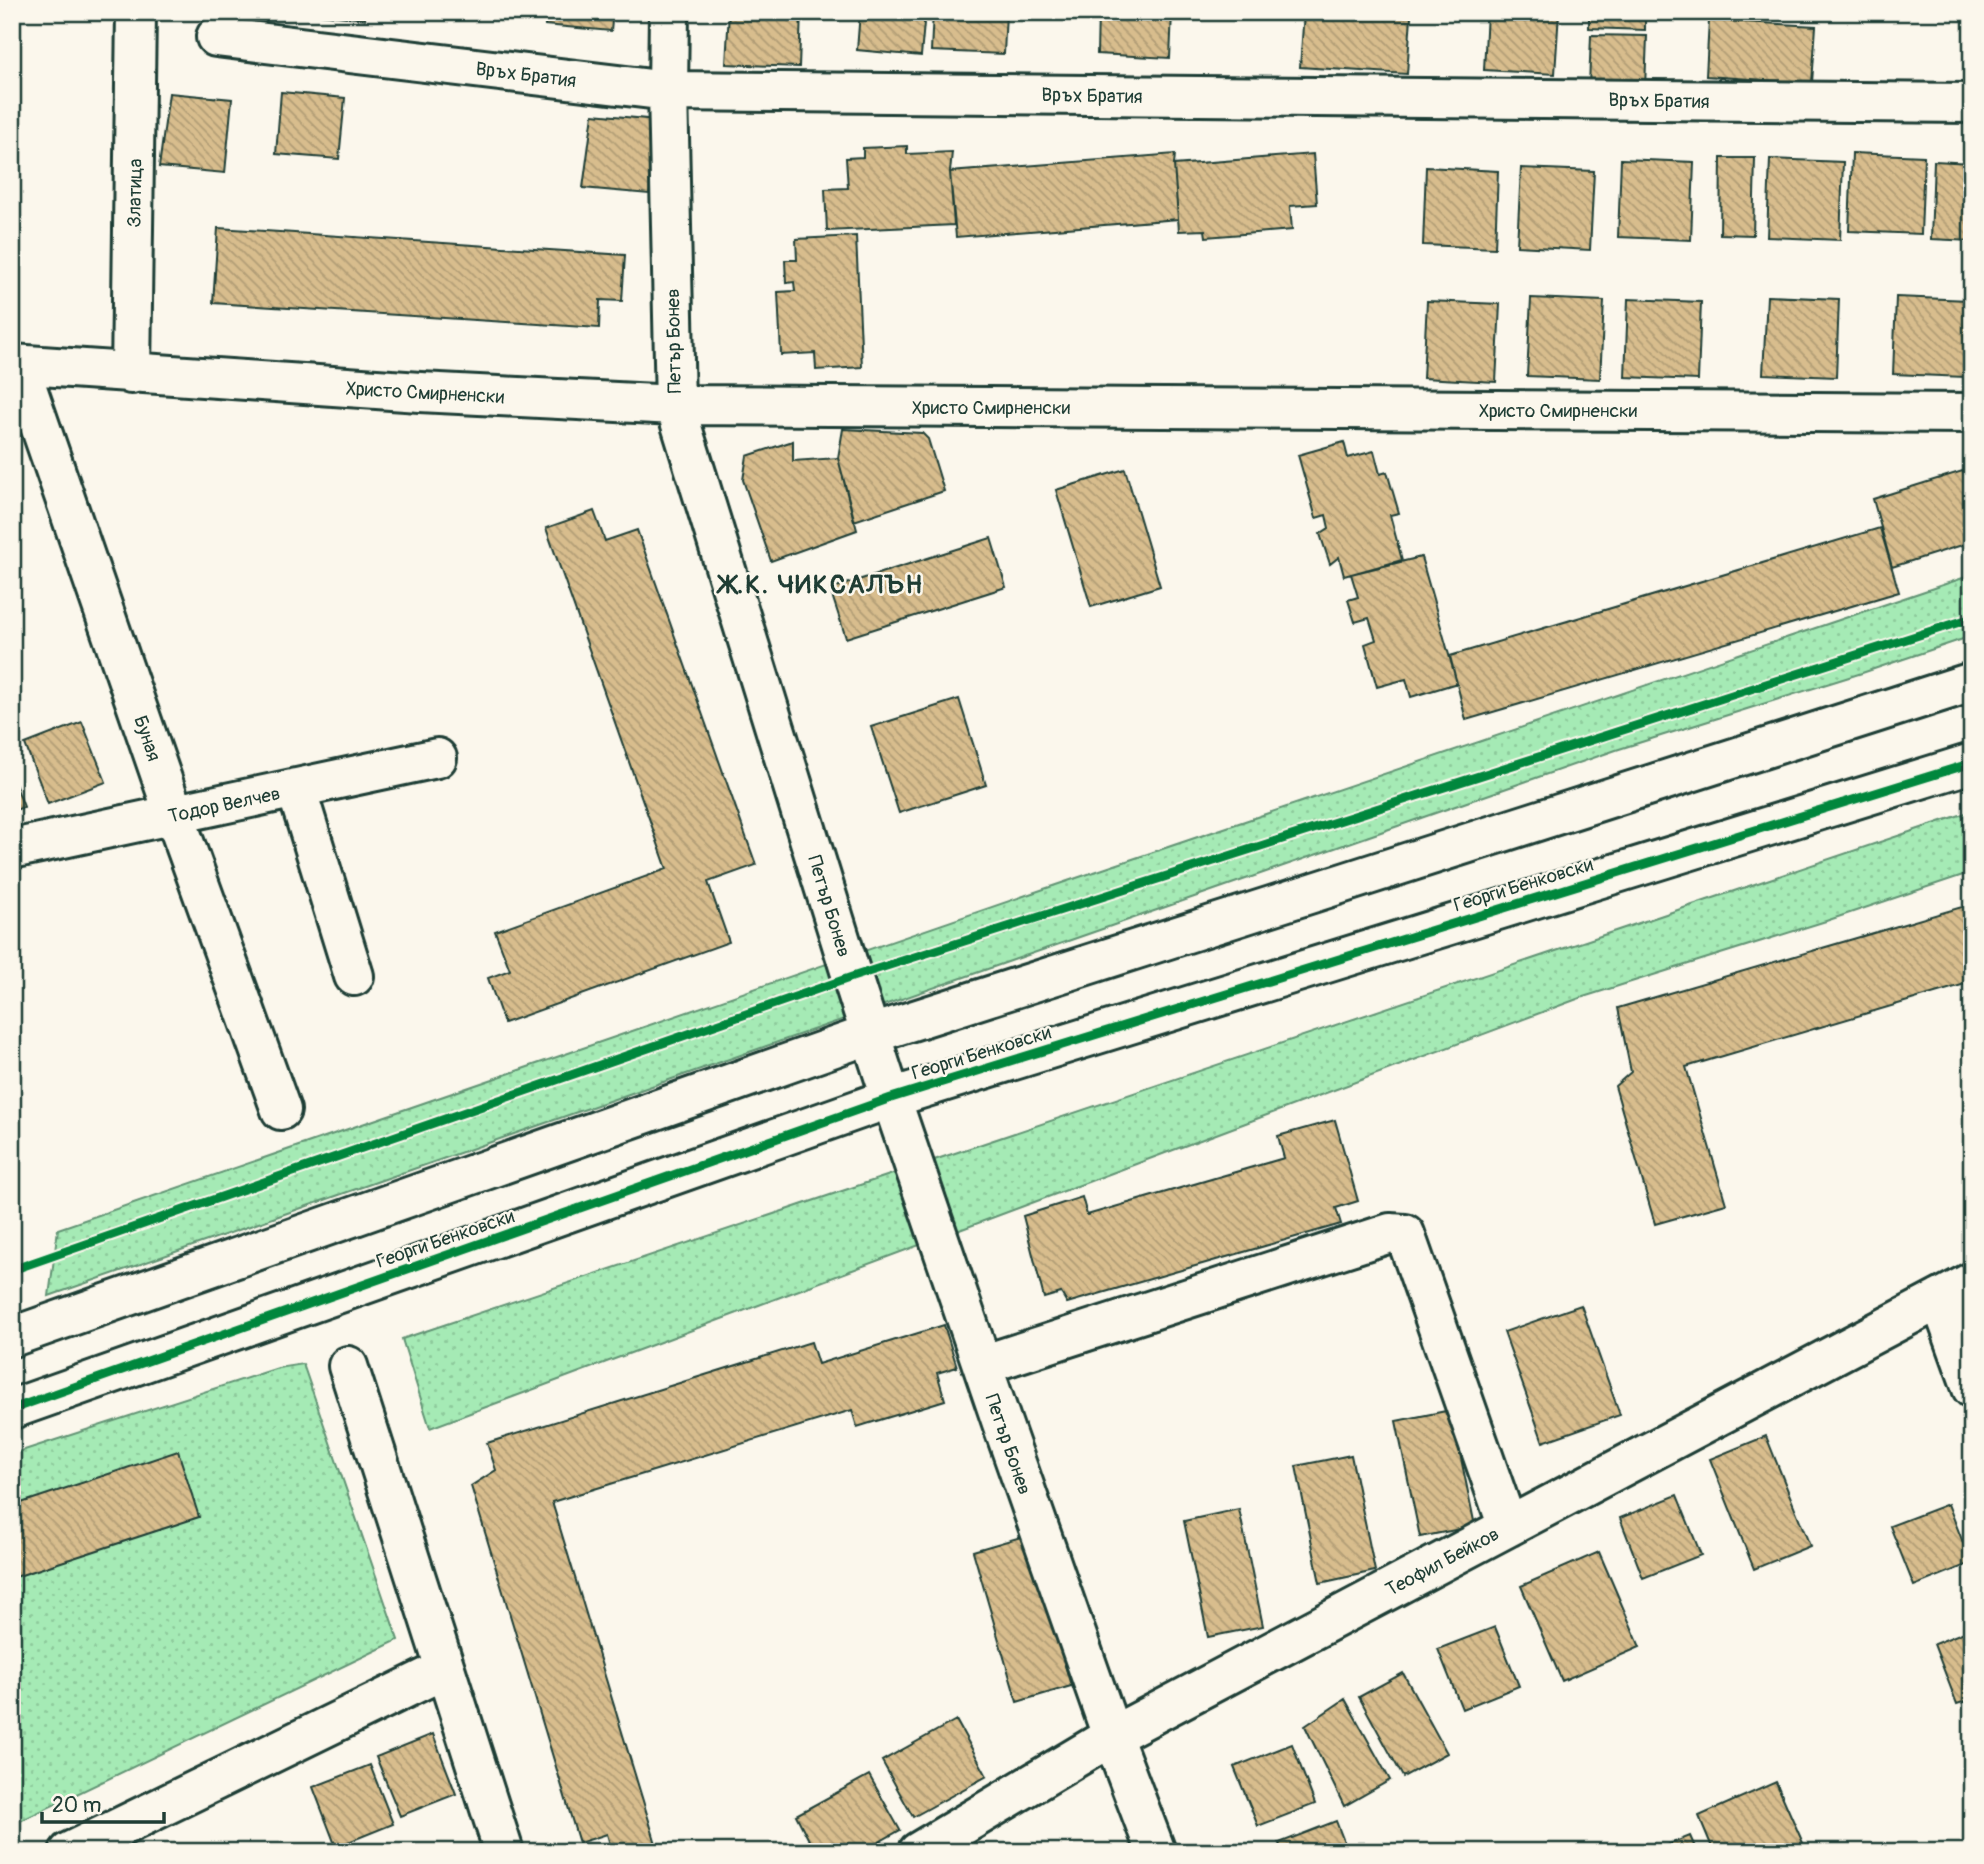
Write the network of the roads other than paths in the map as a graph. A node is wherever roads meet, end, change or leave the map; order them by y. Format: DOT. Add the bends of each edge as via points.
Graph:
graph roads {
  1 [pos="136,12"];
  2 [pos="669,12"];
  3 [pos="216,37"];
  4 [pos="668,91"];
  5 [pos="1972,103"];
  6 [pos="15,364"];
  7 [pos="131,374"];
  8 [pos="675,405"];
  9 [pos="1972,413"];
  10 [pos="1972,682"];
  11 [pos="437,758"];
  12 [pos="1972,763"];
  13 [pos="296,788"];
  14 [pos="174,814"];
  15 [pos="12,849"];
  16 [pos="354,976"];
  17 [pos="871,1034"];
  18 [pos="891,1098"];
  19 [pos="281,1110"];
  20 [pos="1956,1291"];
  21 [pos="12,1337"];
  22 [pos="982,1365"];
  23 [pos="348,1366"];
  24 [pos="1972,1388"];
  25 [pos="12,1409"];
  26 [pos="1508,1527"];
  27 [pos="445,1669"];
  28 [pos="1112,1736"];
  29 [pos="69,1852"];
  30 [pos="504,1852"];
  31 [pos="918,1852"];
  32 [pos="1156,1852"];
  1 -- 7 [label="street, Златица"];
  2 -- 4 [label="street, Петър Бонев"];
  3 -- 4 [label="street, Връх Братия"];
  4 -- 5 [label="street, Връх Братия"];
  4 -- 8 [label="street, Петър Бонев"];
  6 -- 7 [label="street, Христо Смирненски"];
  6 -- 14 [label="street, Буная"];
  7 -- 8 [label="street, Христо Смирненски"];
  8 -- 9 [label="street, Христо Смирненски"];
  8 -- 17 [label="street, Петър Бонев"];
  10 -- 17 [label="street"];
  11 -- 13 [label="street, Тодор Велчев"];
  12 -- 18 [label="street, Георги Бенковски"];
  13 -- 14 [label="street, Тодор Велчев"];
  13 -- 16 [label="street"];
  14 -- 15 [label="street, Тодор Велчев"];
  14 -- 19 [label="street, Буная"];
  17 -- 18 [label="street, Петър Бонев"];
  17 -- 21 [label="street"];
  18 -- 22 [label="street, Петър Бонев"];
  18 -- 25 [label="street, Георги Бенковски"];
  20 -- 24 [label="street"];
  20 -- 26 [label="street, Теофил Бейков"];
  22 -- 26 [label="street" via="1391,1233 1405,1234"];
  22 -- 28 [label="street, Петър Бонев"];
  23 -- 27 [label="street"];
  26 -- 28 [label="street, Теофил Бейков"];
  27 -- 29 [label="street"];
  27 -- 30 [label="street"];
  28 -- 31 [label="street, Теофил Бейков"];
  28 -- 32 [label="street, Петър Бонев"];
}
